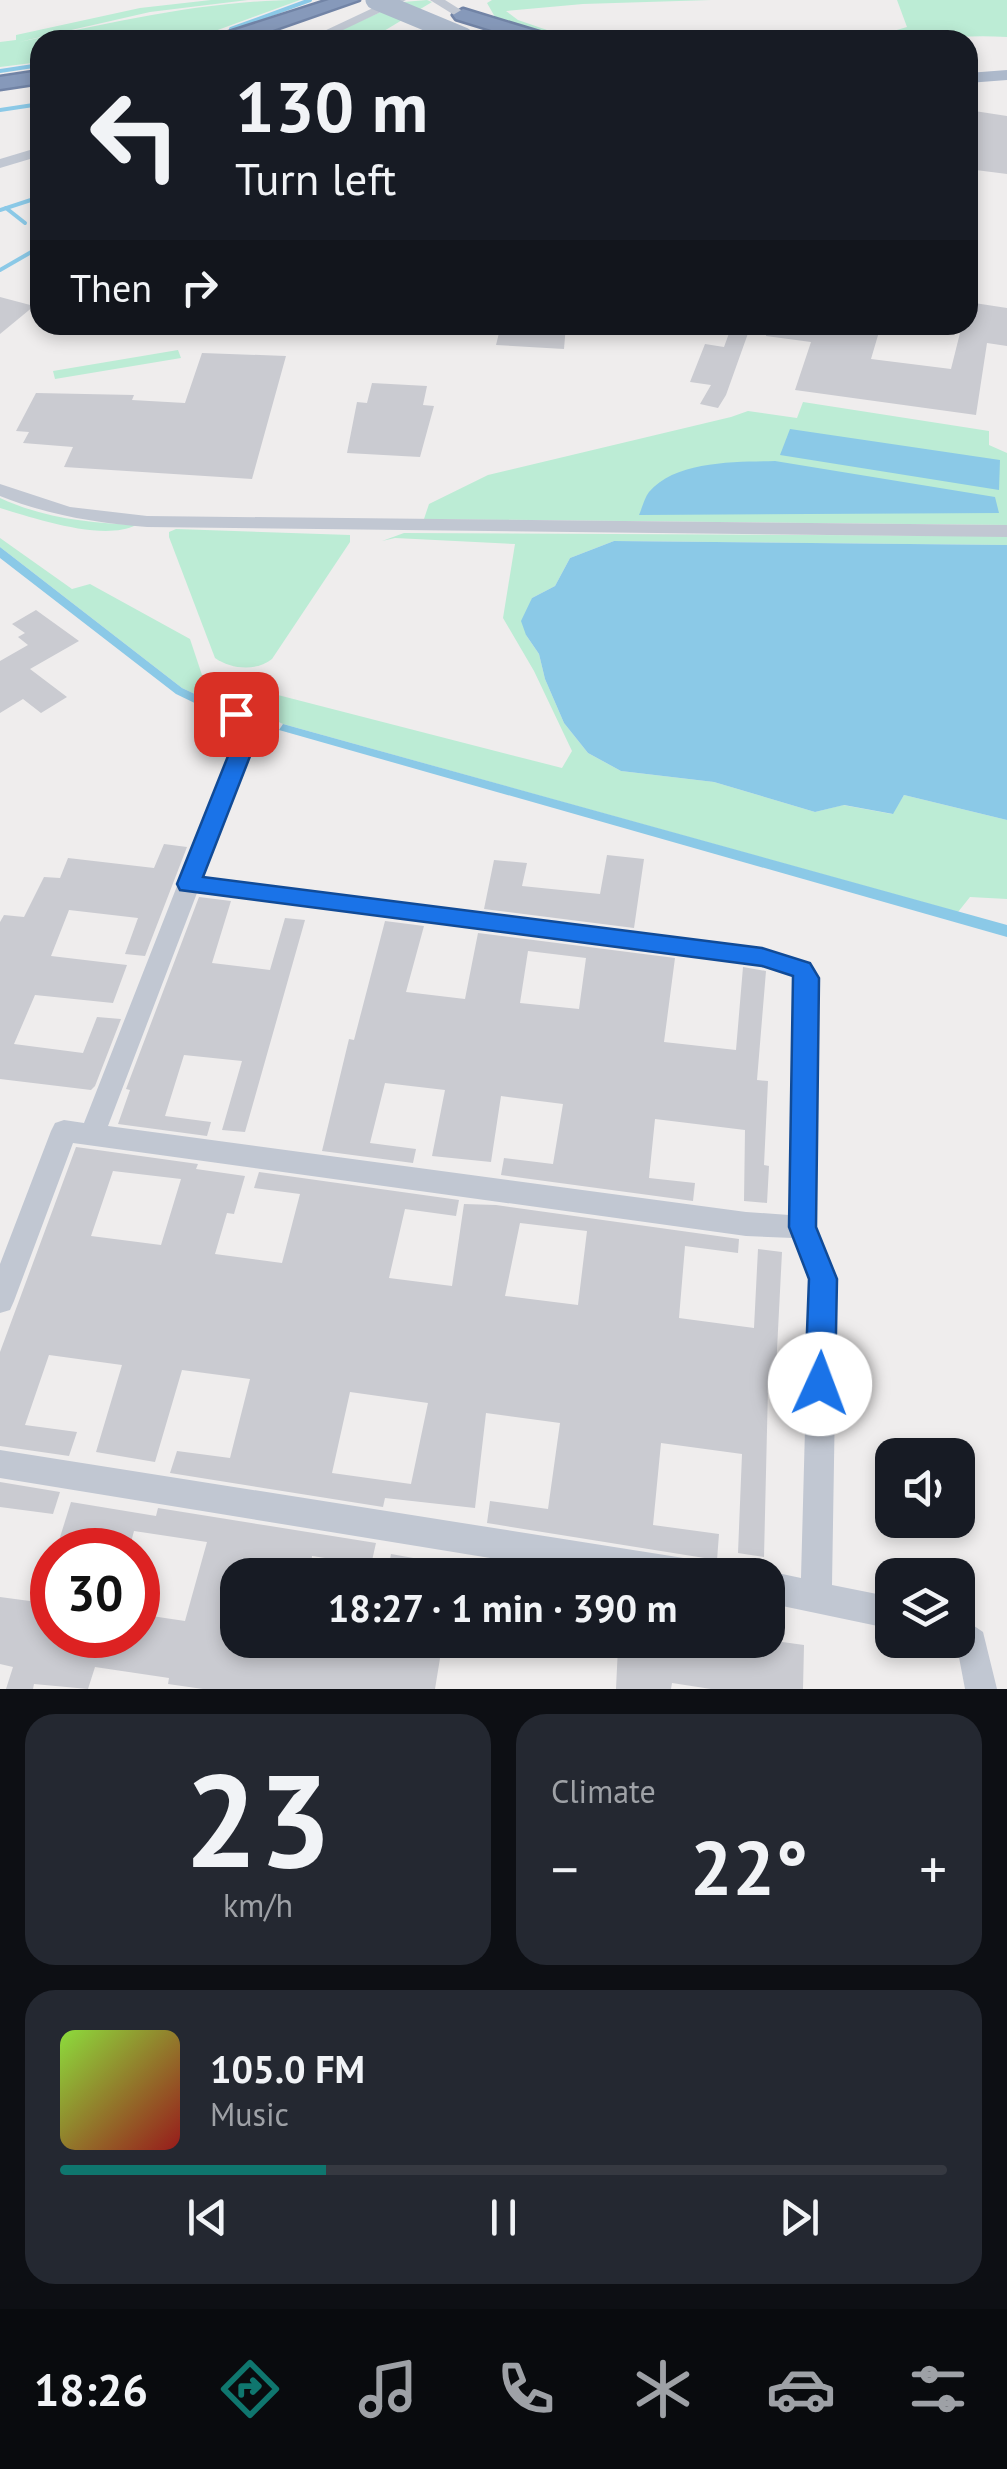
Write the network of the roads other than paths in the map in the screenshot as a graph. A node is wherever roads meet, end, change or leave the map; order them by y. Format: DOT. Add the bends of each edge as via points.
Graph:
graph roads {
  1 [pos="349,0"];
  2 [pos="371,0"];
  3 [pos="400,0"];
  4 [pos="461,5"];
  5 [pos="255,30"];
  6 [pos="285,30"];
  7 [pos="333,30"];
  8 [pos="439,30"];
  9 [pos="448,30"];
  10 [pos="521,30"];
  11 [pos="1007,75"];
  12 [pos="30,76"];
  13 [pos="978,77"];
  14 [pos="0,80"];
  15 [pos="30,154"];
  16 [pos="0,164"];
  17 [pos="0,489"];
  18 [pos="1007,531"];
  19 [pos="236,714"];
  20 [pos="188,884"];
  21 [pos="92,1135"];
  22 [pos="802,1227"];
  23 [pos="0,1301"];
  24 [pos="0,1464"];
  25 [pos="584,1558"];
  26 [pos="785,1590"];
  27 [pos="816,1595"];
  28 [pos="875,1608"];
  29 [pos="975,1658"];
  30 [pos="981,1689"];
  1 -- 5 [label="highway"];
  2 -- 6 [label="highway"];
  2 -- 9 [label="main road, bridge"];
  3 -- 7 [label="street"];
  4 -- 8 [label="highway"];
  4 -- 10 [label="highway"];
  11 -- 13 [label="main road"];
  12 -- 14 [label="highway"];
  15 -- 16 [label="street"];
  17 -- 18 [label="street" via="50,509 119,518"];
  19 -- 20 [label="street" via="243,746"];
  20 -- 21 [label="street"];
  20 -- 22 [label="street" via="762,957 801,970 807,978"];
  21 -- 22 [label="street"];
  21 -- 23 [label="street" via="64,1130"];
  22 -- 27 [label="street" via="823,1279"];
  24 -- 25 [label="street"];
  26 -- 27 [label="street"];
  27 -- 28 [label="street"];
  29 -- 30 [label="street"];
}
